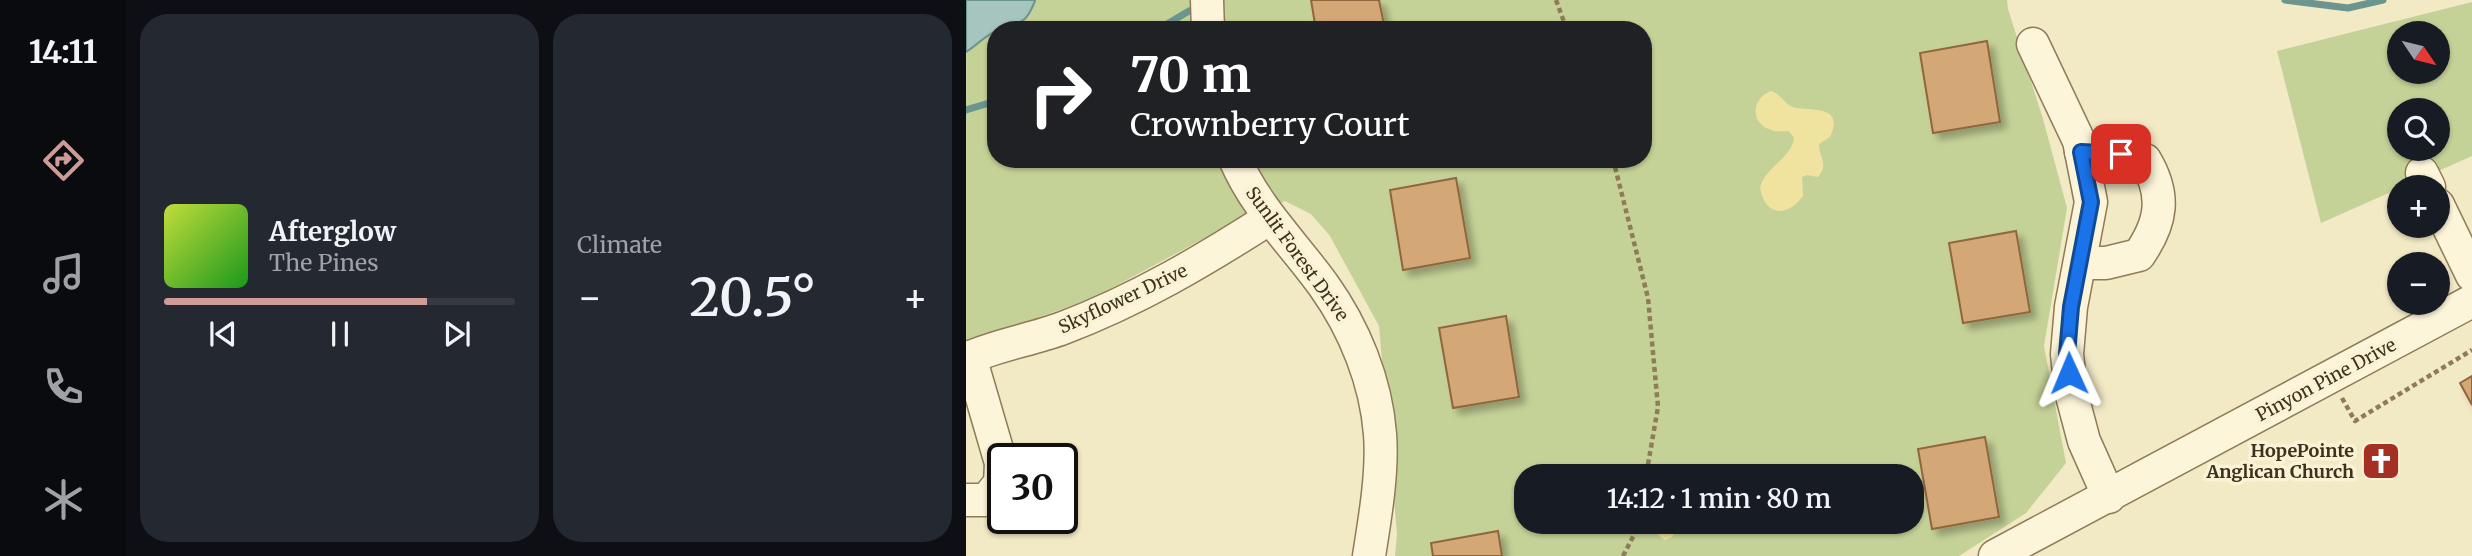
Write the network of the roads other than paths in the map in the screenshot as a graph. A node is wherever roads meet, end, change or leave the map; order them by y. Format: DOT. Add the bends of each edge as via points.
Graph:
graph roads {
  1 [pos="1207,0"];
  2 [pos="1208,21"];
  3 [pos="2033,44"];
  4 [pos="2081,152"];
  5 [pos="1239,168"];
  6 [pos="1269,218"];
  7 [pos="2450,230"];
  8 [pos="2080,263"];
  9 [pos="2472,275"];
  10 [pos="2472,301"];
  11 [pos="968,358"];
  12 [pos="2109,496"];
  13 [pos="966,500"];
  14 [pos="1369,556"];
  15 [pos="1995,556"];
  1 -- 2 [label="street"];
  3 -- 4 [label="street"];
  4 -- 8 [label="street" via="2091,202"];
  4 -- 8 [label="street" via="2145,160 2156,179 2160,211 2139,255"];
  5 -- 6 [label="street, Sunlit Forest Drive"];
  6 -- 11 [label="street, Skyflower Drive" via="1204,261 1133,298 1061,329"];
  6 -- 14 [label="street, Sunlit Forest Drive" via="1331,296 1360,352 1380,434"];
  7 -- 9 [label="street"];
  8 -- 12 [label="street" via="2067,354 2071,392 2084,441"];
  10 -- 12 [label="street, Pinyon Pine Drive"];
  11 -- 13 [label="street" via="1002,463 1000,483 986,500"];
  12 -- 15 [label="street, Pinyon Pine Drive"];
}
